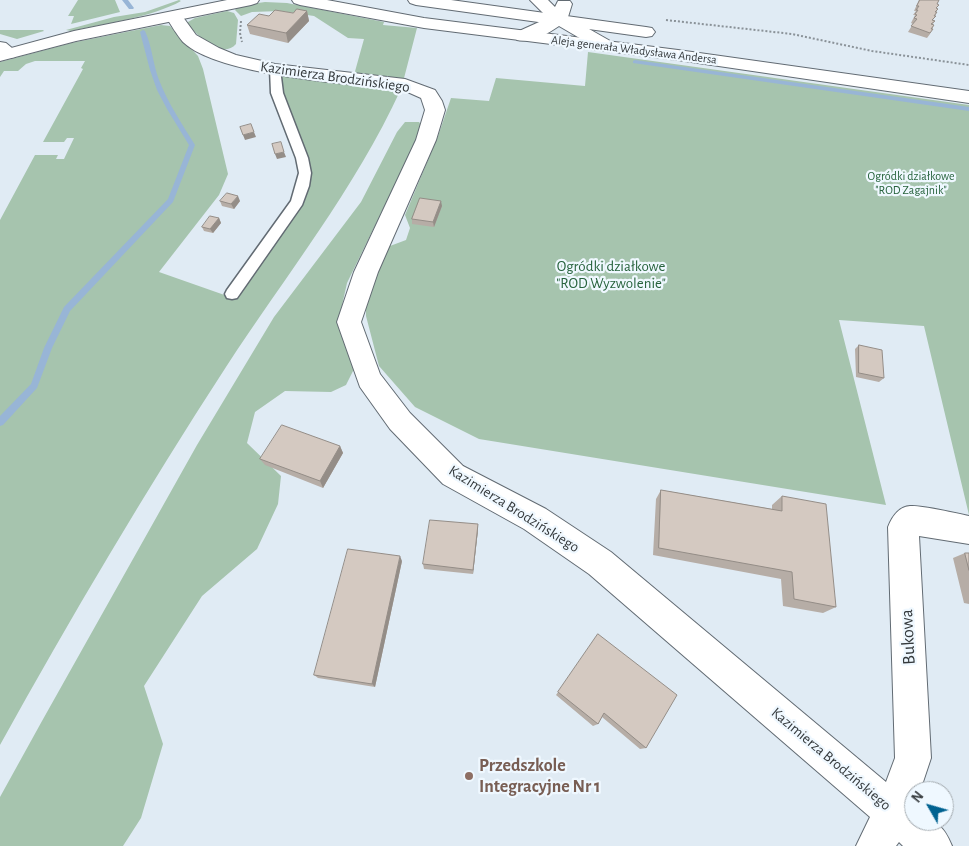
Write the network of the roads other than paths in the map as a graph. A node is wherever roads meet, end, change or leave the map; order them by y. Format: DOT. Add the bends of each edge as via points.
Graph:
graph roads {
  1 [pos="251,0"];
  2 [pos="300,0"];
  3 [pos="416,0"];
  4 [pos="517,0"];
  5 [pos="538,0"];
  6 [pos="565,0"];
  7 [pos="223,2"];
  8 [pos="183,8"];
  9 [pos="484,9"];
  10 [pos="559,19"];
  11 [pos="605,26"];
  12 [pos="658,27"];
  13 [pos="523,36"];
  14 [pos="606,46"];
  15 [pos="3,52"];
  16 [pos="275,69"];
  17 [pos="969,97"];
  18 [pos="232,294"];
  19 [pos="969,530"];
  20 [pos="894,813"];
  21 [pos="875,846"];
  22 [pos="933,846"];
  1 -- 7 [label="street"];
  2 -- 13 [label="street, Aleja generała Władysława Andersa" via="424,23"];
  3 -- 9 [label="street, Aleja generała Władysława Andersa"];
  4 -- 9 [label="street"];
  5 -- 10 [label="street"];
  6 -- 10 [label="street"];
  6 -- 11 [label="street"];
  7 -- 8 [label="street"];
  8 -- 15 [label="street" via="110,29"];
  8 -- 16 [label="street, Kazimierza Brodzińskiego" via="190,39 231,59"];
  9 -- 10 [label="street, Aleja generała Władysława Andersa"];
  10 -- 11 [label="street, Aleja generała Władysława Andersa"];
  10 -- 13 [label="street"];
  10 -- 14 [label="street"];
  11 -- 12 [label="street, Aleja generała Władysława Andersa"];
  13 -- 14 [label="street, Aleja generała Władysława Andersa"];
  14 -- 17 [label="street, Aleja generała Władysława Andersa"];
  16 -- 18 [label="lane" via="277,93 302,158 303,186 297,202"];
  16 -- 20 [label="street, Kazimierza Brodzińskiego" via="418,88 433,101 435,110 426,140 366,272 349,322 369,379 400,421 453,475 535,519 600,563"];
  19 -- 20 [label="street, Bukowa" via="910,520 903,527 913,758"];
  20 -- 21 [label="street"];
  20 -- 22 [label="street, Kazimierza Brodzińskiego"];
}
